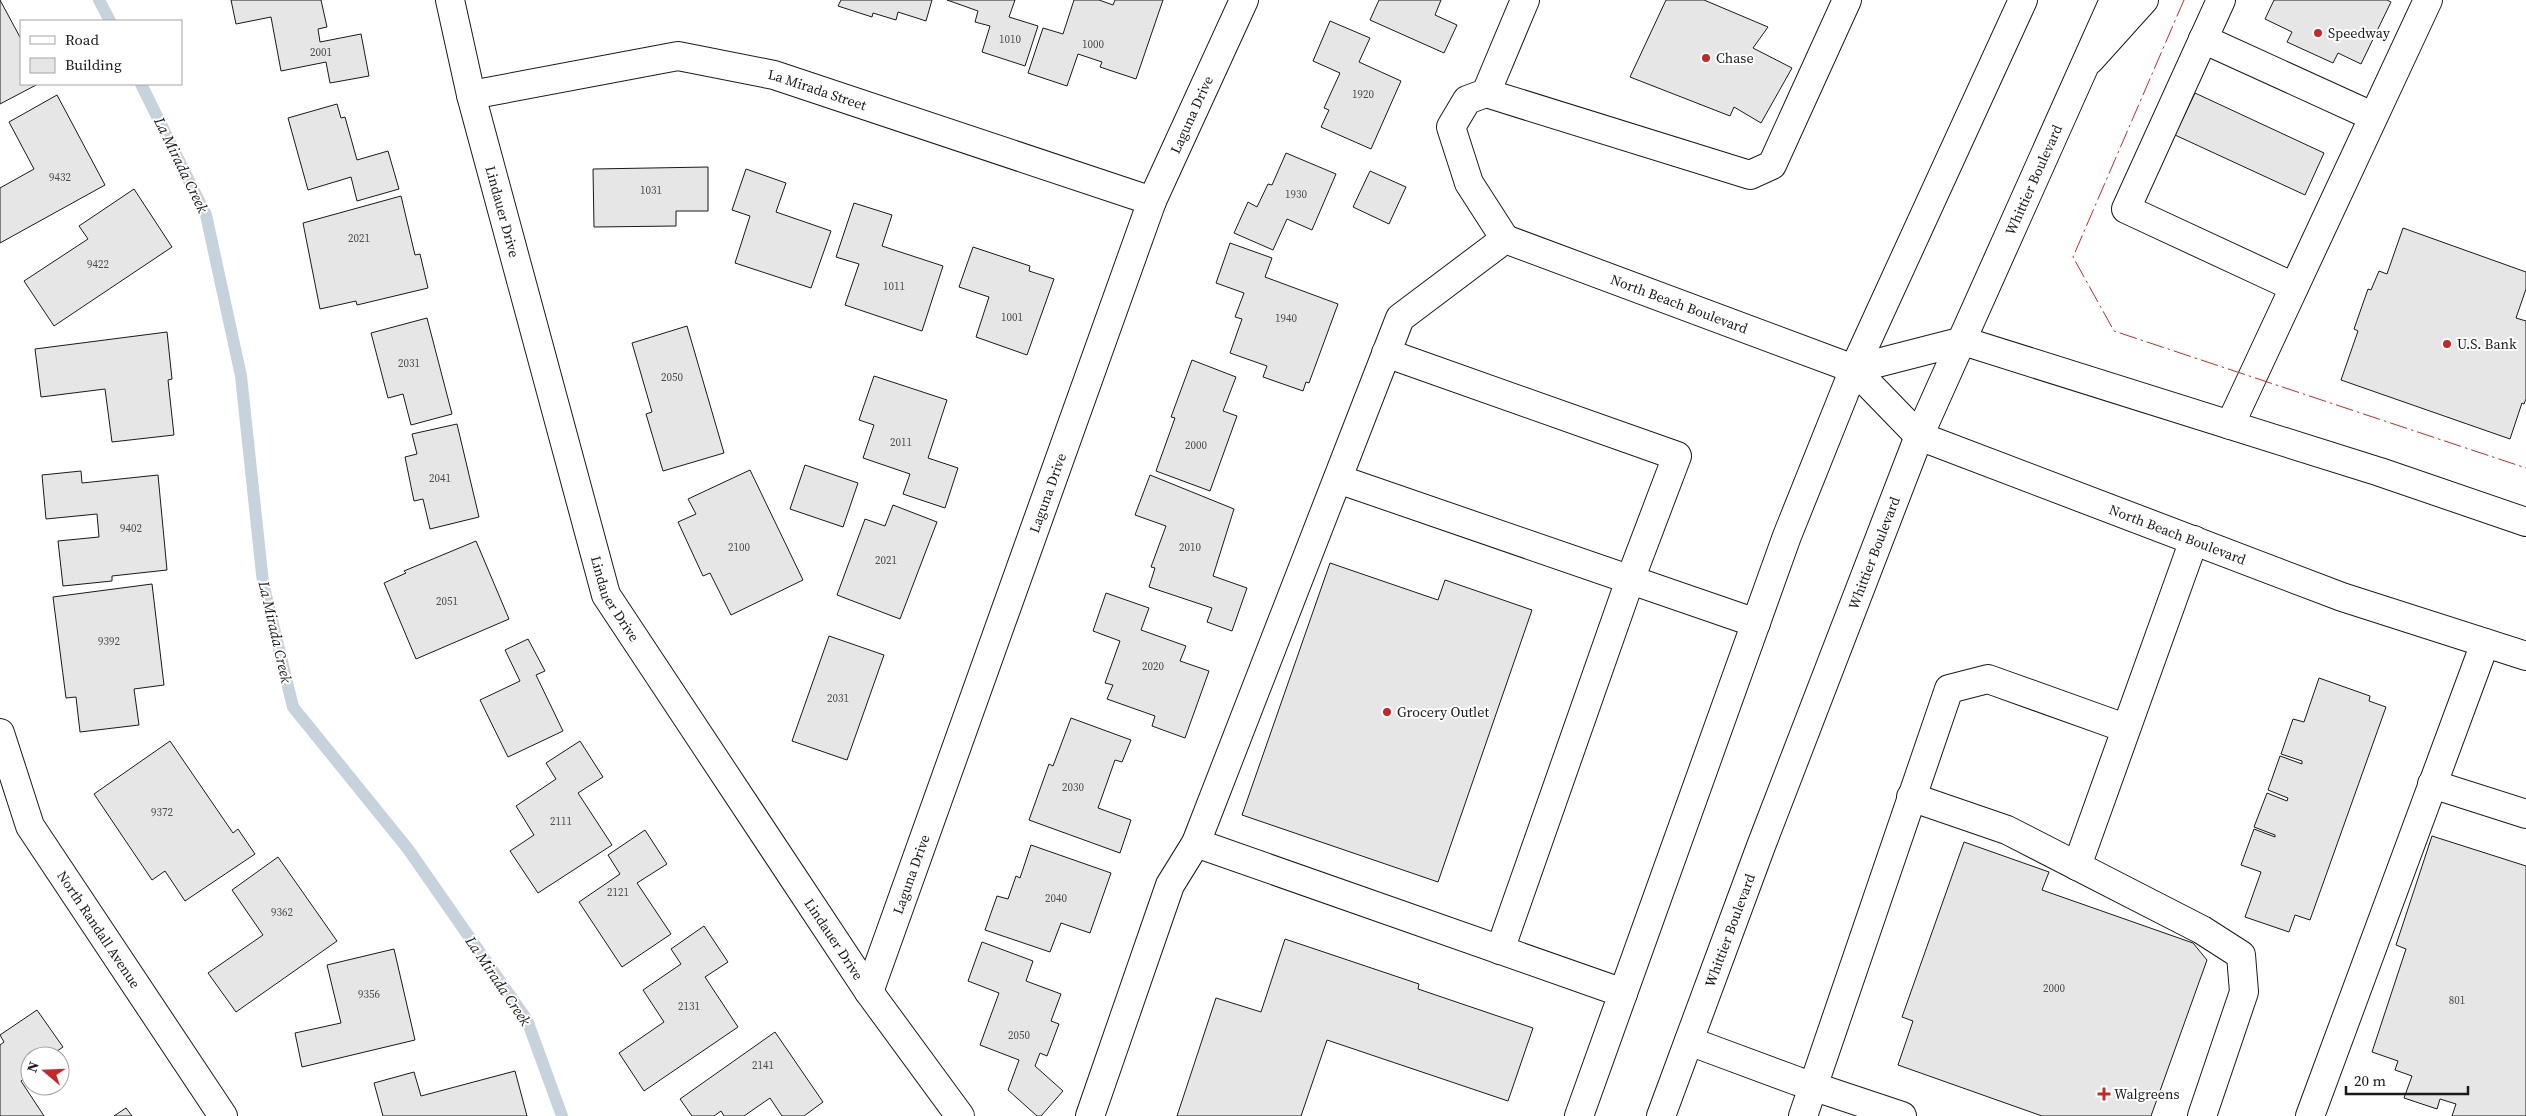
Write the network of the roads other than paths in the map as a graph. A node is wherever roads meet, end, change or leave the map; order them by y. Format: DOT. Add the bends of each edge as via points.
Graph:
graph roads {
  1 [pos="450,0"];
  2 [pos="1244,0"];
  3 [pos="1525,0"];
  4 [pos="1847,0"];
  5 [pos="2023,0"];
  6 [pos="2114,0"];
  7 [pos="2144,0"];
  8 [pos="2221,0"];
  9 [pos="2428,0"];
  10 [pos="2203,39"];
  11 [pos="2085,65"];
  12 [pos="1486,93"];
  13 [pos="471,95"];
  14 [pos="2372,116"];
  15 [pos="1152,201"];
  16 [pos="1505,239"];
  17 [pos="2294,287"];
  18 [pos="1963,341"];
  19 [pos="1386,353"];
  20 [pos="1854,369"];
  21 [pos="2230,425"];
  22 [pos="1919,436"];
  23 [pos="1338,479"];
  24 [pos="2526,522"];
  25 [pos="2194,540"];
  26 [pos="1630,580"];
  27 [pos="1756,623"];
  28 [pos="2484,643"];
  29 [pos="2526,656"];
  30 [pos="2125,728"];
  31 [pos="0,733"];
  32 [pos="2432,784"];
  33 [pos="1911,797"];
  34 [pos="2526,814"];
  35 [pos="1196,843"];
  36 [pos="2077,866"];
  37 [pos="1500,950"];
  38 [pos="869,992"];
  39 [pos="1623,993"];
  40 [pos="1689,1041"];
  41 [pos="1813,1086"];
  42 [pos="223,1116"];
  43 [pos="960,1116"];
  44 [pos="1090,1116"];
  45 [pos="1578,1116"];
  46 [pos="1661,1116"];
  47 [pos="1803,1116"];
  48 [pos="1902,1116"];
  49 [pos="2202,1116"];
  50 [pos="2310,1116"];
  1 -- 13 [label="main road, Lindauer Drive"];
  2 -- 15 [label="main road, Laguna Drive"];
  3 -- 12 [label="main road"];
  4 -- 12 [label="main road" via="1772,165 1750,175"];
  5 -- 20 [label="main road"];
  6 -- 11 [label="main road, Whittier Boulevard"];
  7 -- 11 [label="main road"];
  8 -- 10 [label="main road"];
  9 -- 14 [label="main road"];
  10 -- 14 [label="main road"];
  10 -- 17 [label="main road" via="2126,209"];
  11 -- 18 [label="main road, Whittier Boulevard"];
  12 -- 16 [label="main road" via="1467,100 1451,127 1469,183"];
  13 -- 15 [label="main road, La Mirada Street" via="678,56 774,75"];
  13 -- 38 [label="main road, Lindauer Drive" via="606,595"];
  14 -- 17 [label="main road"];
  15 -- 38 [label="main road, Laguna Drive"];
  16 -- 19 [label="main road" via="1400,318"];
  16 -- 20 [label="main road, North Beach Boulevard"];
  17 -- 21 [label="main road"];
  18 -- 20 [label="main road"];
  18 -- 21 [label="main road"];
  18 -- 22 [label="main road, Whittier Boulevard"];
  19 -- 23 [label="main road"];
  19 -- 26 [label="main road" via="1677,456"];
  20 -- 22 [label="main road, North Beach Boulevard"];
  20 -- 27 [label="main road"];
  21 -- 24 [label="main road"];
  22 -- 25 [label="main road, North Beach Boulevard"];
  22 -- 40 [label="main road, Whittier Boulevard"];
  23 -- 26 [label="main road"];
  23 -- 35 [label="main road"];
  25 -- 28 [label="main road, North Beach Boulevard" via="2342,597"];
  25 -- 30 [label="main road"];
  26 -- 27 [label="main road"];
  26 -- 37 [label="main road"];
  27 -- 39 [label="main road"];
  28 -- 29 [label="main road, North Beach Boulevard"];
  28 -- 32 [label="main road"];
  30 -- 33 [label="main road" via="1988,679 1949,688"];
  30 -- 36 [label="main road"];
  31 -- 42 [label="main road, North Randall Avenue" via="30,826"];
  32 -- 34 [label="main road"];
  32 -- 50 [label="main road"];
  33 -- 36 [label="main road" via="2007,830"];
  33 -- 41 [label="main road"];
  35 -- 37 [label="main road"];
  35 -- 44 [label="main road" via="1170,885"];
  36 -- 49 [label="main road" via="2202,930 2241,955 2244,992"];
  37 -- 39 [label="main road"];
  38 -- 43 [label="main road, Lindauer Drive"];
  39 -- 45 [label="main road"];
  40 -- 41 [label="main road"];
  40 -- 46 [label="main road, Whittier Boulevard"];
  41 -- 47 [label="main road"];
  41 -- 48 [label="main road"];
}
